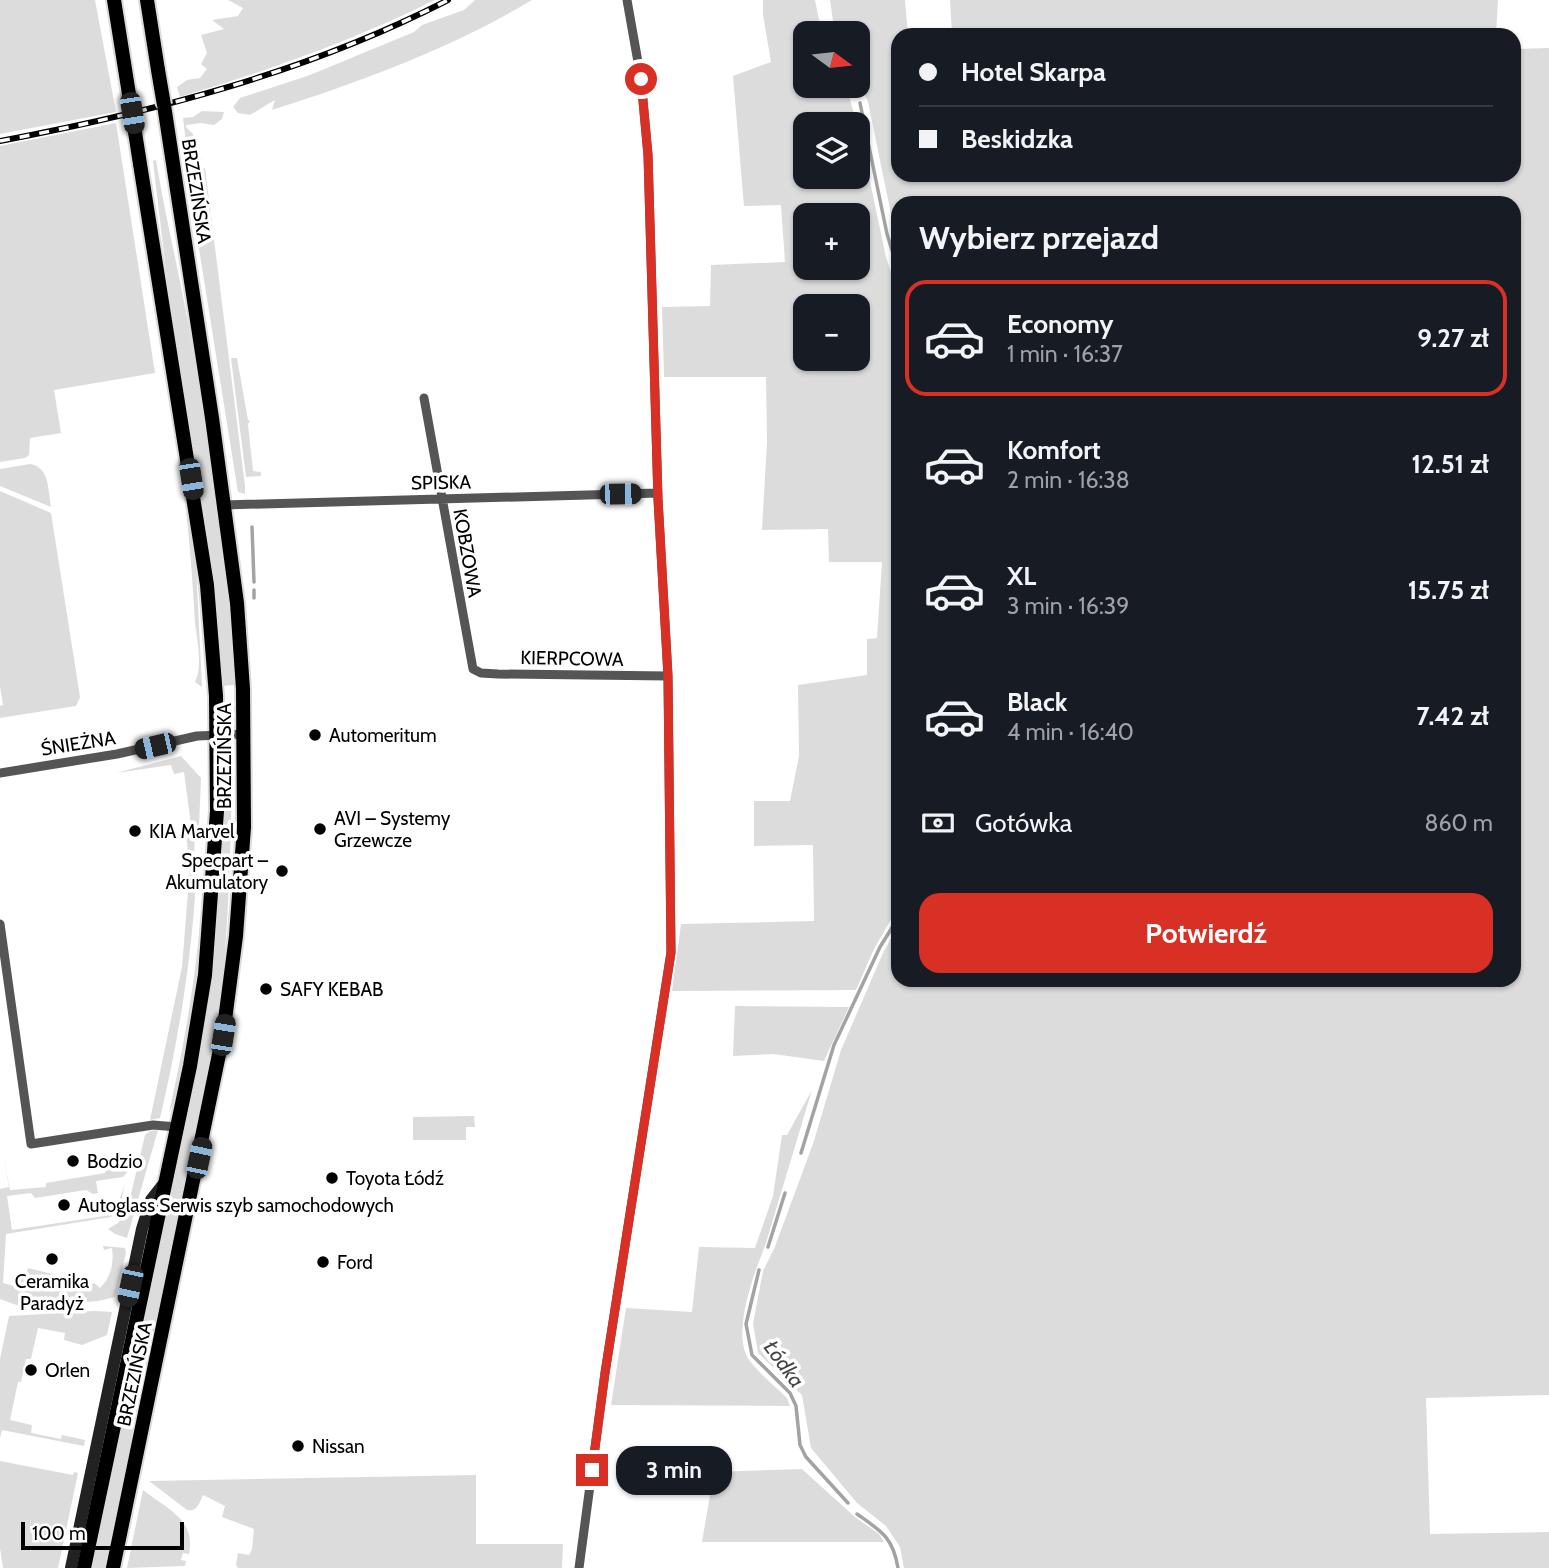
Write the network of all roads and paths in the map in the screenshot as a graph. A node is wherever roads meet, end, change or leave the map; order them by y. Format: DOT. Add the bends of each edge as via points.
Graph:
graph roads {
  1 [pos="114,0"];
  2 [pos="147,0"];
  3 [pos="627,0"];
  4 [pos="424,398"];
  5 [pos="658,493"];
  6 [pos="441,500"];
  7 [pos="224,505"];
  8 [pos="475,671"];
  9 [pos="668,676"];
  10 [pos="217,734"];
  11 [pos="244,734"];
  12 [pos="0,773"];
  13 [pos="0,924"];
  14 [pos="177,1127"];
  15 [pos="166,1181"];
  16 [pos="71,1568"];
  17 [pos="85,1568"];
  18 [pos="113,1568"];
  19 [pos="579,1568"];
  1 -- 10 [label="main road, BRZEZIŃSKA, bridge" via="203,555"];
  2 -- 7 [label="main road, BRZEZIŃSKA, bridge"];
  3 -- 5 [label="street" via="648,155"];
  4 -- 6 [label="street, KOBZOWA"];
  5 -- 6 [label="street, SPISKA"];
  5 -- 9 [label="street"];
  6 -- 7 [label="street, SPISKA"];
  6 -- 8 [label="street, KOBZOWA"];
  7 -- 11 [label="main road, BRZEZIŃSKA" via="237,603"];
  8 -- 9 [label="street, KIERPCOWA"];
  9 -- 19 [label="street" via="671,953"];
  10 -- 11 [label="street, ŚNIEŻNA"];
  10 -- 12 [label="street, ŚNIEŻNA"];
  10 -- 14 [label="main road, BRZEZIŃSKA" via="210,926"];
  11 -- 18 [label="main road, BRZEZIŃSKA" via="242,871 227,1011"];
  13 -- 14 [label="street" via="32,1144 153,1125"];
  14 -- 15 [label="main road, BRZEZIŃSKA"];
  15 -- 16 [label="street, BRZEZIŃSKA" via="151,1200 142,1230"];
  15 -- 17 [label="main road, BRZEZIŃSKA"];
}
